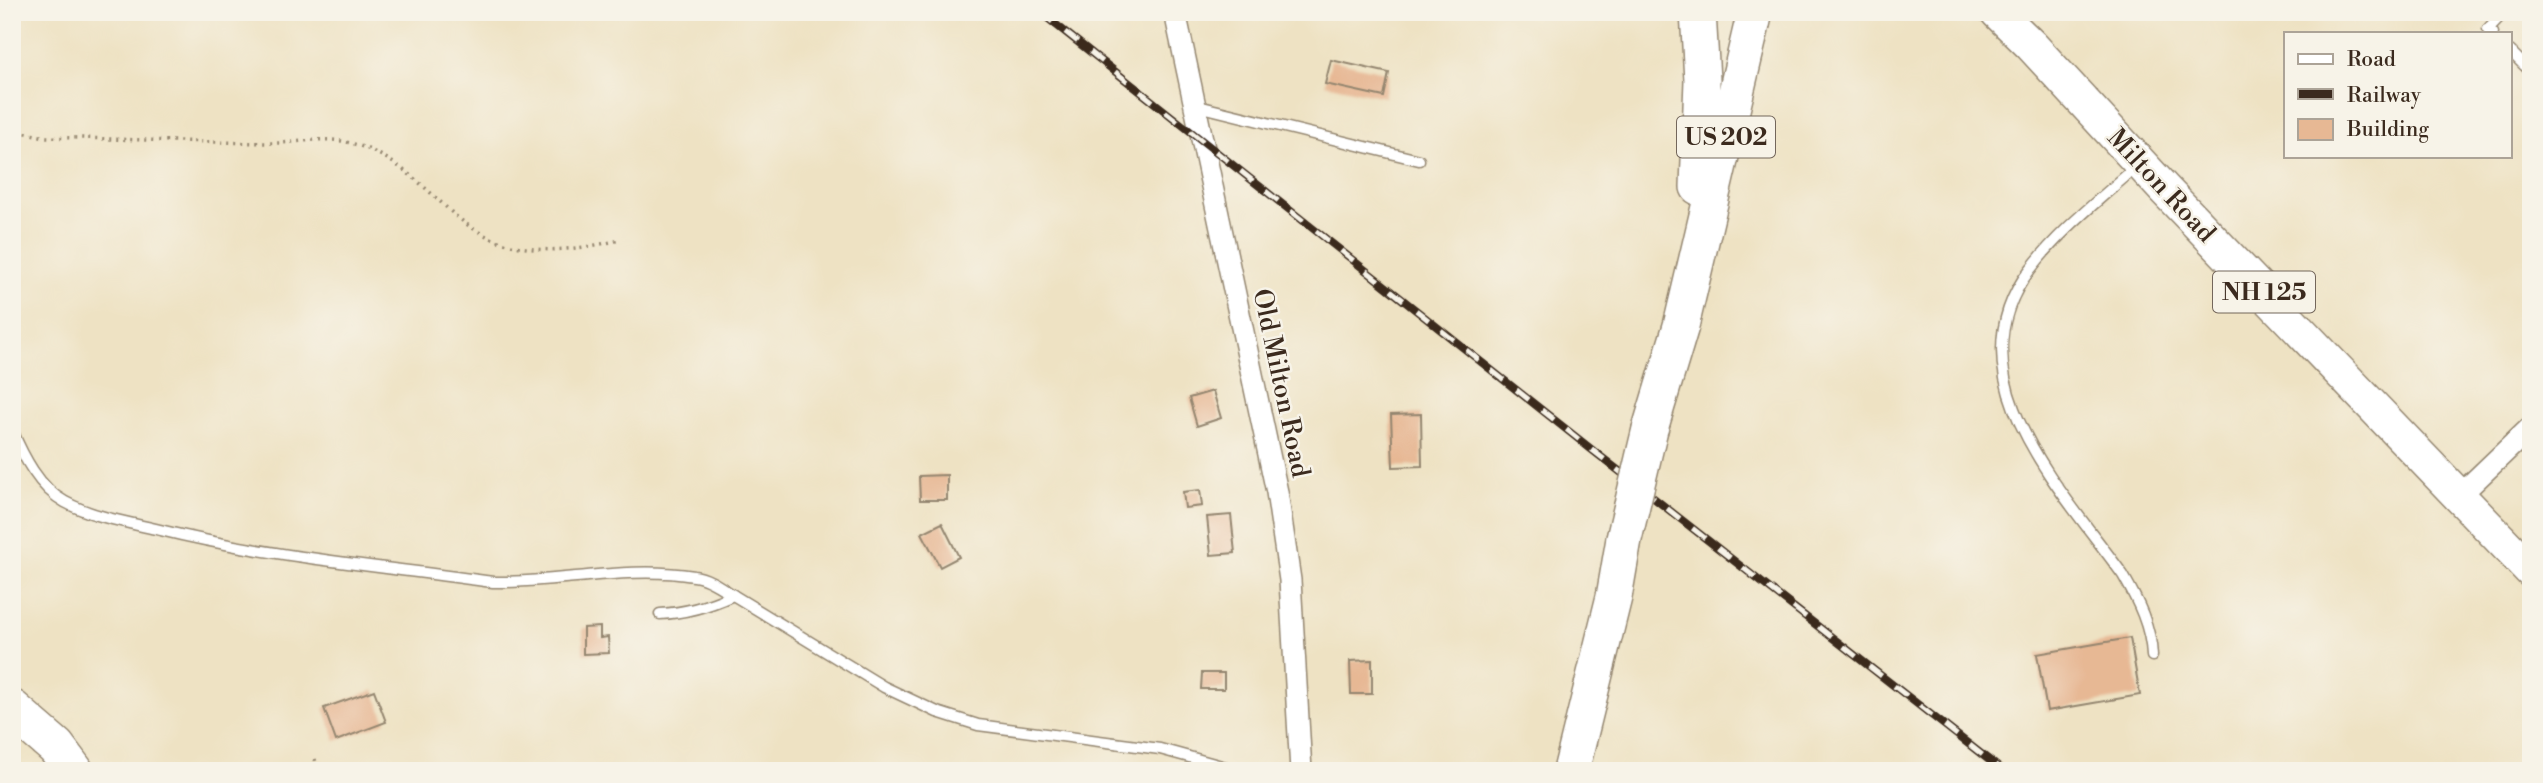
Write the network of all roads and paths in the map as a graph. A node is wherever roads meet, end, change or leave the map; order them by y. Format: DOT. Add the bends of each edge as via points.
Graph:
graph roads {
  1 [pos="1175,12"];
  2 [pos="1698,12"];
  3 [pos="1755,12"];
  4 [pos="1997,12"];
  5 [pos="2504,12"];
  6 [pos="2492,32"];
  7 [pos="2512,53"];
  8 [pos="2531,72"];
  9 [pos="1194,105"];
  10 [pos="12,130"];
  11 [pos="1419,160"];
  12 [pos="2141,162"];
  13 [pos="620,240"];
  14 [pos="1696,262"];
  15 [pos="2531,427"];
  16 [pos="12,430"];
  17 [pos="2459,496"];
  18 [pos="2531,571"];
  19 [pos="733,594"];
  20 [pos="660,614"];
  21 [pos="2152,656"];
  22 [pos="12,709"];
  23 [pos="12,720"];
  24 [pos="315,759"];
  25 [pos="53,771"];
  26 [pos="74,771"];
  27 [pos="318,771"];
  28 [pos="1240,771"];
  29 [pos="1301,771"];
  30 [pos="1570,771"];
  1 -- 9 [label="street, Old Milton Road"];
  2 -- 14 [label="highway" via="1702,80"];
  3 -- 14 [label="highway, US 202"];
  4 -- 12 [label="main road, Milton Road / NH 125"];
  5 -- 6 [label="lane" via="2488,29"];
  7 -- 8 [label="lane"];
  9 -- 11 [label="lane"];
  9 -- 29 [label="street, Old Milton Road" via="1277,492 1290,580"];
  10 -- 13 [label="path" via="45,137 341,141 399,165 477,232 502,243 557,250"];
  12 -- 17 [label="main road, Milton Road / NH 125"];
  12 -- 21 [label="lane" via="2059,236 2030,270 2008,308 2001,350 2016,414 2035,453 2134,595 2151,635"];
  14 -- 30 [label="highway, US 202, bridge" via="1650,429"];
  15 -- 17 [label="street"];
  16 -- 19 [label="lane" via="33,471 63,501 90,513 218,544 493,582 601,575 697,576"];
  17 -- 18 [label="main road, Milton Road / NH 125"];
  19 -- 20 [label="lane" via="699,609"];
  19 -- 28 [label="lane" via="884,687 937,712 978,725 1160,749"];
  22 -- 26 [label="highway" via="55,747"];
  23 -- 25 [label="highway"];
  24 -- 27 [label="path"];
}
